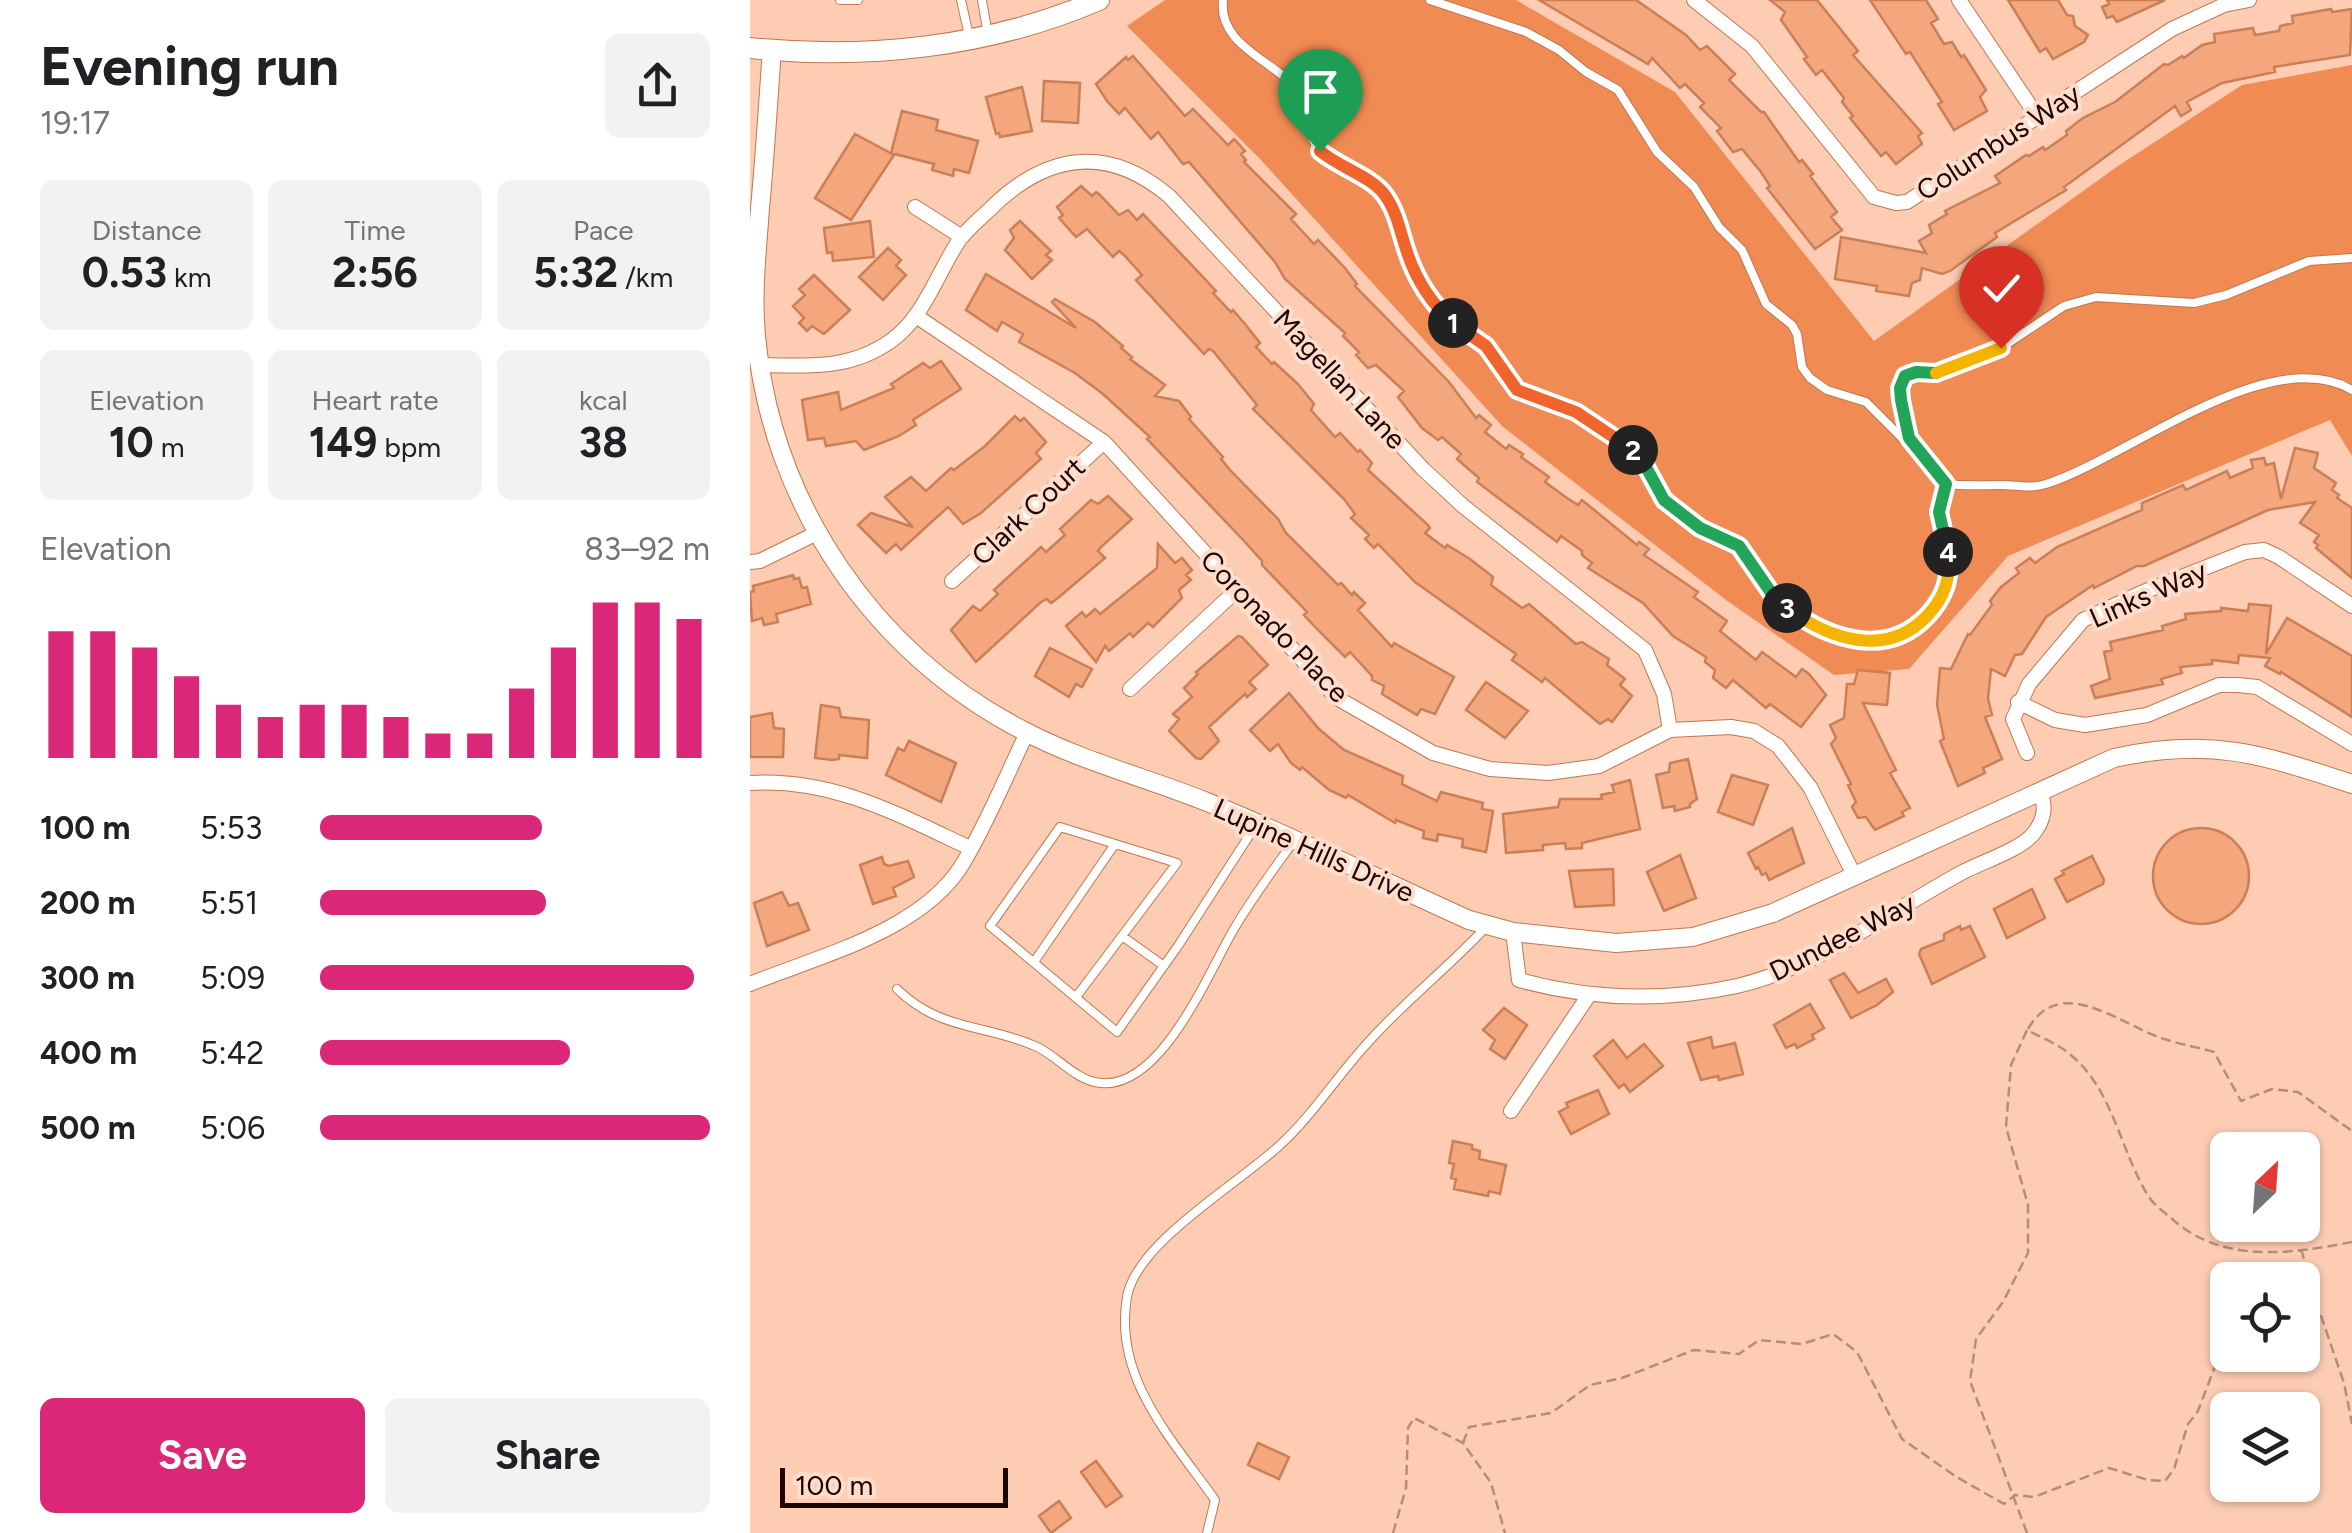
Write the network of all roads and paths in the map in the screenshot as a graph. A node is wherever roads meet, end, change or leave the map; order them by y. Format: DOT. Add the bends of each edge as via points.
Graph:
graph roads {
  1 [pos="840,0"];
  2 [pos="858,0"];
  3 [pos="961,0"];
  4 [pos="982,0"];
  5 [pos="1099,0"];
  6 [pos="1223,0"];
  7 [pos="1430,0"];
  8 [pos="1694,0"];
  9 [pos="1959,0"];
  10 [pos="2249,0"];
  11 [pos="2199,7"];
  12 [pos="979,37"];
  13 [pos="750,48"];
  14 [pos="772,50"];
  15 [pos="2037,116"];
  16 [pos="915,207"];
  17 [pos="962,237"];
  18 [pos="2352,258"];
  19 [pos="753,270"];
  20 [pos="916,316"];
  21 [pos="760,365"];
  22 [pos="2352,390"];
  23 [pos="1104,442"];
  24 [pos="1926,458"];
  25 [pos="1946,484"];
  26 [pos="817,532"];
  27 [pos="750,562"];
  28 [pos="952,581"];
  29 [pos="1238,589"];
  30 [pos="2352,606"];
  31 [pos="1130,689"];
  32 [pos="2018,702"];
  33 [pos="1670,730"];
  34 [pos="1027,733"];
  35 [pos="2352,744"];
  36 [pos="2027,754"];
  37 [pos="750,783"];
  38 [pos="2352,784"];
  39 [pos="2040,791"];
  40 [pos="1257,824"];
  41 [pos="1294,841"];
  42 [pos="1115,844"];
  43 [pos="970,848"];
  44 [pos="1855,877"];
  45 [pos="1488,925"];
  46 [pos="1512,932"];
  47 [pos="1122,936"];
  48 [pos="1034,962"];
  49 [pos="1164,966"];
  50 [pos="750,984"];
  51 [pos="897,989"];
  52 [pos="1589,994"];
  53 [pos="1076,997"];
  54 [pos="2027,1030"];
  55 [pos="1511,1111"];
  56 [pos="2352,1131"];
  57 [pos="2352,1242"];
  58 [pos="2301,1249"];
  59 [pos="2305,1262"];
  60 [pos="2320,1313"];
  61 [pos="2213,1372"];
  62 [pos="2352,1424"];
  63 [pos="1463,1443"];
  64 [pos="2014,1495"];
  65 [pos="1207,1533"];
  66 [pos="1393,1533"];
  67 [pos="1505,1533"];
  68 [pos="2027,1533"];
  1 -- 2 [label="lane"];
  3 -- 12 [label="lane"];
  4 -- 12 [label="lane"];
  5 -- 12 [label="main road"];
  6 -- 25 [label="lane" via="1225,24 1235,38 1296,89 1320,151 1383,193 1435,305 1486,346 1517,390 1576,412 1634,450 1664,500 1700,528 1739,546 1770,591 1803,620 1874,642 1920,623 1948,580 1939,512"];
  7 -- 24 [label="lane" via="1526,32 1618,90 1658,152 1742,250 1766,304 1797,334 1810,378 1866,402"];
  8 -- 15 [label="street, Columbus Way" via="1752,46 1874,197 1907,202"];
  9 -- 15 [label="street"];
  10 -- 11 [label="street, Columbus Way"];
  11 -- 15 [label="street, Columbus Way"];
  12 -- 14 [label="main road" via="870,52"];
  13 -- 14 [label="main road"];
  14 -- 19 [label="street, Lupine Hills Drive"];
  16 -- 17 [label="street"];
  17 -- 20 [label="street, Magellan Lane"];
  17 -- 33 [label="street, Magellan Lane" via="1004,195 1053,165 1108,162 1150,180 1463,506 1645,650 1664,694"];
  18 -- 24 [label="lane" via="2308,262 2194,302 2096,296 2064,306 1977,360 1946,372 1910,373 1900,388 1903,411 1909,438"];
  19 -- 21 [label="street, Lupine Hills Drive"];
  20 -- 21 [label="street, Magellan Lane" via="894,339 830,366"];
  20 -- 23 [label="street, Coronado Place"];
  21 -- 26 [label="street, Lupine Hills Drive" via="775,438"];
  22 -- 25 [label="lane" via="2326,377 2261,383 2044,485"];
  23 -- 28 [label="street, Clark Court"];
  23 -- 29 [label="street, Coronado Place"];
  24 -- 25 [label="lane"];
  26 -- 27 [label="street"];
  26 -- 34 [label="street, Lupine Hills Drive" via="914,658"];
  29 -- 31 [label="street"];
  29 -- 33 [label="street, Coronado Place" via="1337,698 1433,753 1490,769 1548,773 1599,766"];
  30 -- 32 [label="street, Links Way" via="2279,557 2245,552 2083,620"];
  32 -- 35 [label="street" via="2055,720 2085,725 2147,714 2219,685 2238,685 2256,688"];
  32 -- 36 [label="street" via="2013,719"];
  33 -- 44 [label="street, Coronado Place" via="1731,727 1778,746 1810,787"];
  34 -- 40 [label="street, Lupine Hills Drive"];
  34 -- 43 [label="street"];
  37 -- 43 [label="street" via="859,796"];
  38 -- 39 [label="street, Lupine Hills Drive" via="2278,760 2198,747 2114,758"];
  39 -- 44 [label="street, Lupine Hills Drive"];
  39 -- 52 [label="street, Dundee Way" via="2042,818 2026,840 1782,971 1660,998"];
  40 -- 41 [label="street, Lupine Hills Drive"];
  40 -- 49 [label="lane"];
  41 -- 45 [label="street, Lupine Hills Drive"];
  41 -- 51 [label="lane" via="1255,894 1167,1046 1121,1080 1100,1083 1038,1046 949,1023"];
  42 -- 47 [label="lane" via="1177,864"];
  42 -- 48 [label="lane"];
  42 -- 48 [label="lane" via="1060,827 990,926"];
  43 -- 50 [label="street" via="914,913"];
  44 -- 46 [label="street, Lupine Hills Drive" via="1773,913 1693,937 1616,943"];
  45 -- 46 [label="street, Lupine Hills Drive"];
  45 -- 65 [label="lane" via="1372,1038 1282,1143 1171,1232 1130,1280 1125,1323 1134,1380 1215,1500"];
  46 -- 52 [label="street, Dundee Way" via="1518,980"];
  47 -- 49 [label="lane"];
  47 -- 53 [label="lane"];
  48 -- 53 [label="lane"];
  49 -- 53 [label="lane" via="1117,1032"];
  52 -- 55 [label="street"];
  54 -- 56 [label="path" via="2036,1014 2062,1003 2102,1009 2160,1038 2214,1052 2240,1101 2272,1089 2298,1092"];
  54 -- 58 [label="path" via="2069,1052 2093,1080 2150,1199 2185,1231 2235,1252"];
  54 -- 64 [label="path" via="2011,1065 2006,1126 2028,1205 2028,1253 1976,1339 1970,1381"];
  57 -- 58 [label="path"];
  58 -- 59 [label="path"];
  60 -- 62 [label="path"];
  61 -- 64 [label="path" via="2165,1480 2108,1468 2034,1497"];
  63 -- 64 [label="path" via="1468,1427 1551,1413 1590,1385 1694,1350 1739,1354 1759,1340 1802,1344 1834,1334 1857,1352 1902,1439 2004,1504"];
  63 -- 66 [label="path" via="1414,1418"];
  63 -- 67 [label="path" via="1491,1483"];
  64 -- 68 [label="path"];
}
